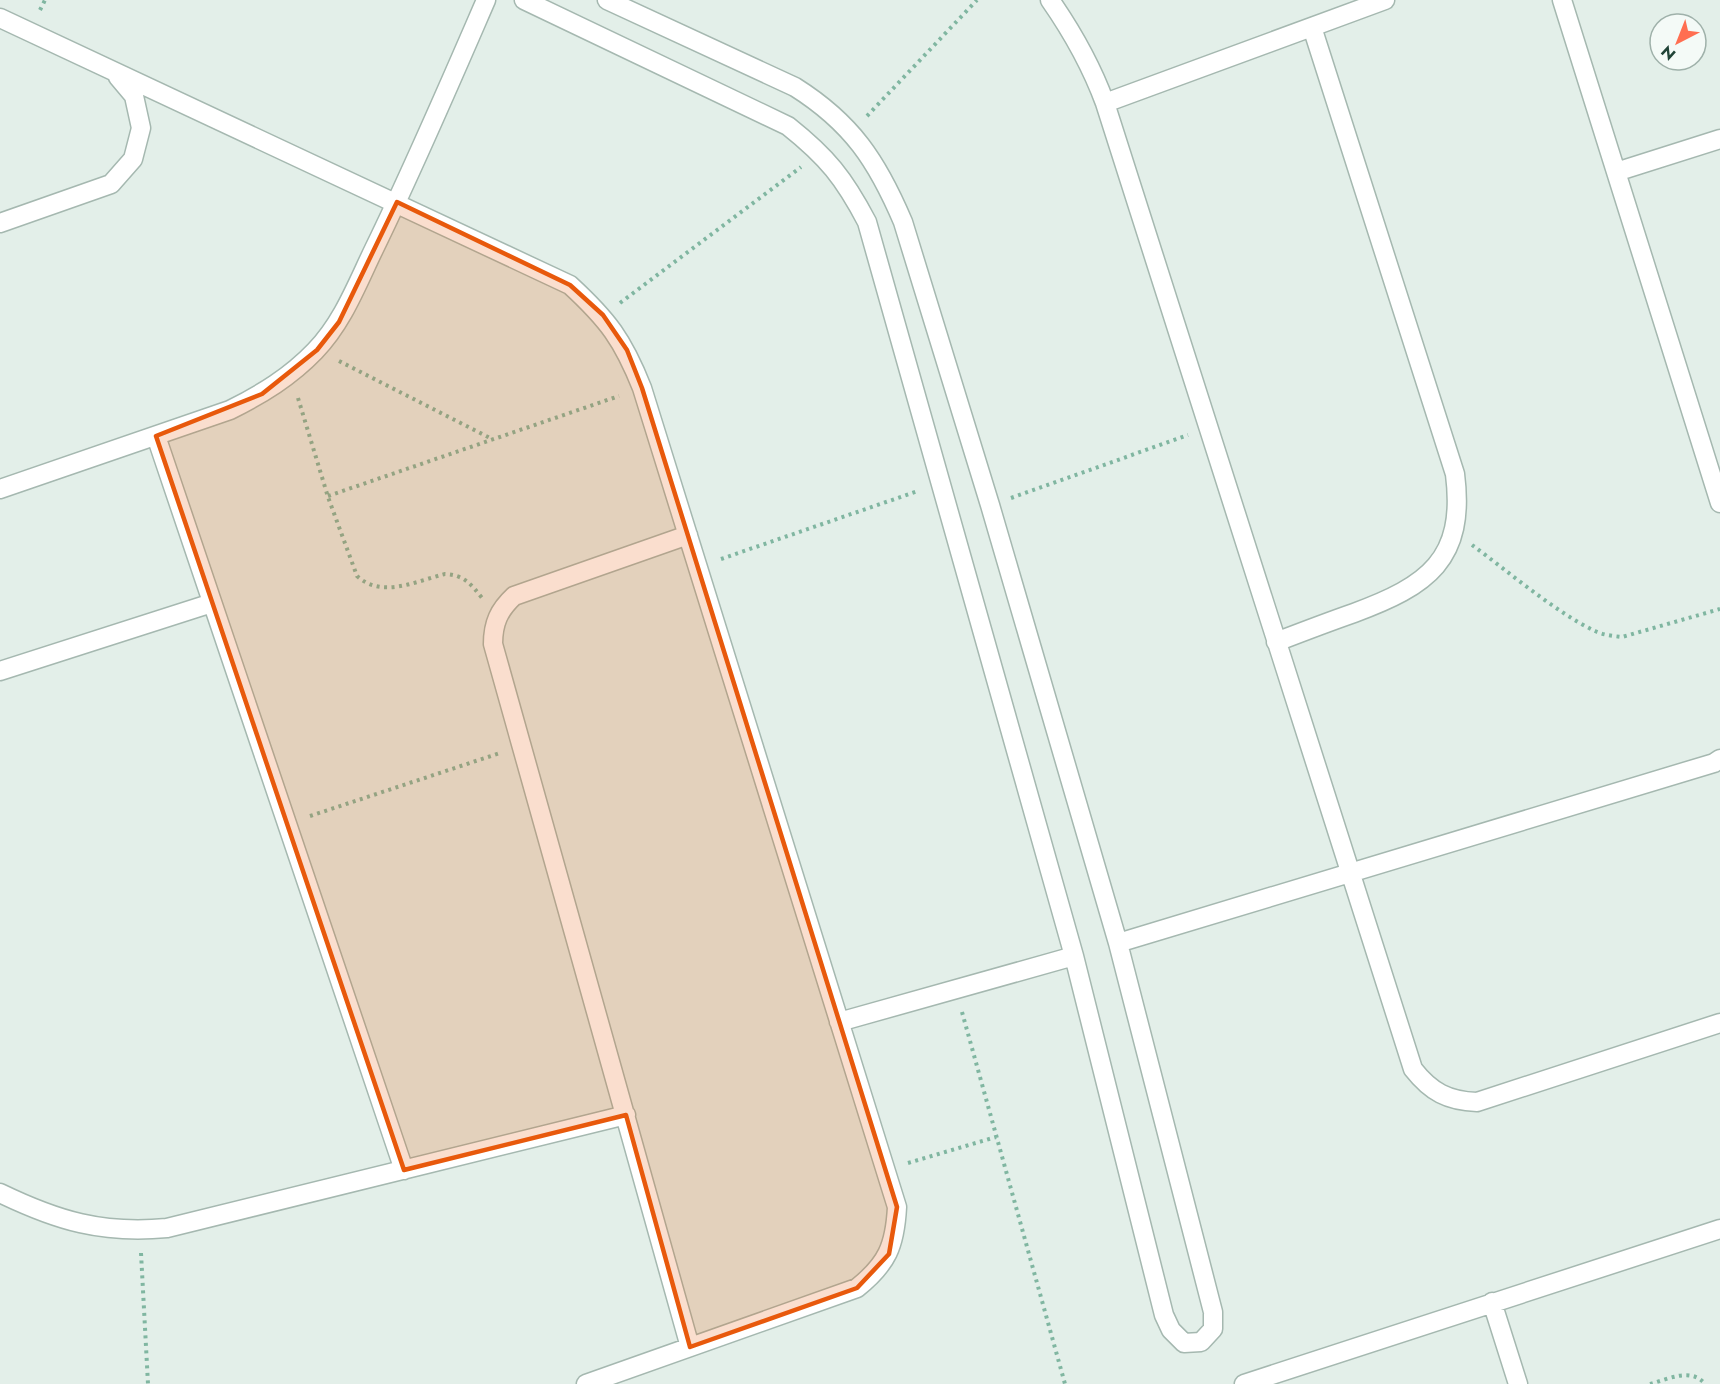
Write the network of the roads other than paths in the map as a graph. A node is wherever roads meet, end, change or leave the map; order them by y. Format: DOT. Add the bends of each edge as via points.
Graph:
graph roads {
  1 [pos="486,0"];
  2 [pos="524,0"];
  3 [pos="607,0"];
  4 [pos="1050,0"];
  5 [pos="1385,0"];
  6 [pos="1562,0"];
  7 [pos="0,18"];
  8 [pos="1312,27"];
  9 [pos="114,71"];
  10 [pos="1105,103"];
  11 [pos="1720,140"];
  12 [pos="1616,172"];
  13 [pos="397,202"];
  14 [pos="0,223"];
  15 [pos="156,436"];
  16 [pos="0,489"];
  17 [pos="1720,503"];
  18 [pos="688,536"];
  19 [pos="212,603"];
  20 [pos="1276,642"];
  21 [pos="0,671"];
  22 [pos="1720,759"];
  23 [pos="1350,874"];
  24 [pos="1118,943"];
  25 [pos="1074,956"];
  26 [pos="839,1022"];
  27 [pos="1720,1023"];
  28 [pos="626,1115"];
  29 [pos="404,1170"];
  30 [pos="0,1193"];
  31 [pos="1720,1229"];
  32 [pos="1492,1302"];
  33 [pos="690,1347"];
  34 [pos="586,1384"];
  35 [pos="1244,1384"];
  36 [pos="1518,1384"];
  1 -- 13 [label="street"];
  2 -- 25 [label="street" via="788,126 821,152 848,185 867,222"];
  3 -- 24 [label="street" via="795,87 835,115 880,171 903,222"];
  4 -- 10 [label="street" via="1092,69"];
  5 -- 8 [label="street"];
  6 -- 12 [label="street"];
  7 -- 9 [label="street"];
  8 -- 10 [label="street"];
  8 -- 20 [label="street" via="1455,474 1459,503 1454,533 1442,559 1422,581 1396,597"];
  9 -- 13 [label="street"];
  9 -- 14 [label="street" via="134,96 141,128 133,159 111,184"];
  10 -- 20 [label="street"];
  11 -- 12 [label="street"];
  12 -- 17 [label="street"];
  13 -- 15 [label="street" via="339,322 316,350 262,394 230,410"];
  13 -- 18 [label="street" via="570,285 603,315 627,350 642,388"];
  15 -- 16 [label="street"];
  15 -- 19 [label="street"];
  18 -- 26 [label="street"];
  18 -- 28 [label="street" via="514,596 497,617 493,644"];
  19 -- 21 [label="street"];
  19 -- 29 [label="street"];
  20 -- 23 [label="street"];
  22 -- 23 [label="street"];
  23 -- 24 [label="street"];
  23 -- 27 [label="street" via="1413,1070 1440,1096 1458,1102 1487,1100"];
  24 -- 25 [label="street" via="1213,1312 1213,1329 1201,1342 1184,1343 1171,1330 1164,1315"];
  25 -- 26 [label="street"];
  26 -- 33 [label="street" via="897,1207 896,1231 889,1254 857,1288"];
  28 -- 29 [label="street"];
  28 -- 33 [label="street"];
  29 -- 30 [label="street" via="167,1228 140,1230 73,1223"];
  31 -- 32 [label="street"];
  32 -- 35 [label="street"];
  32 -- 36 [label="street"];
  33 -- 34 [label="street"];
}
